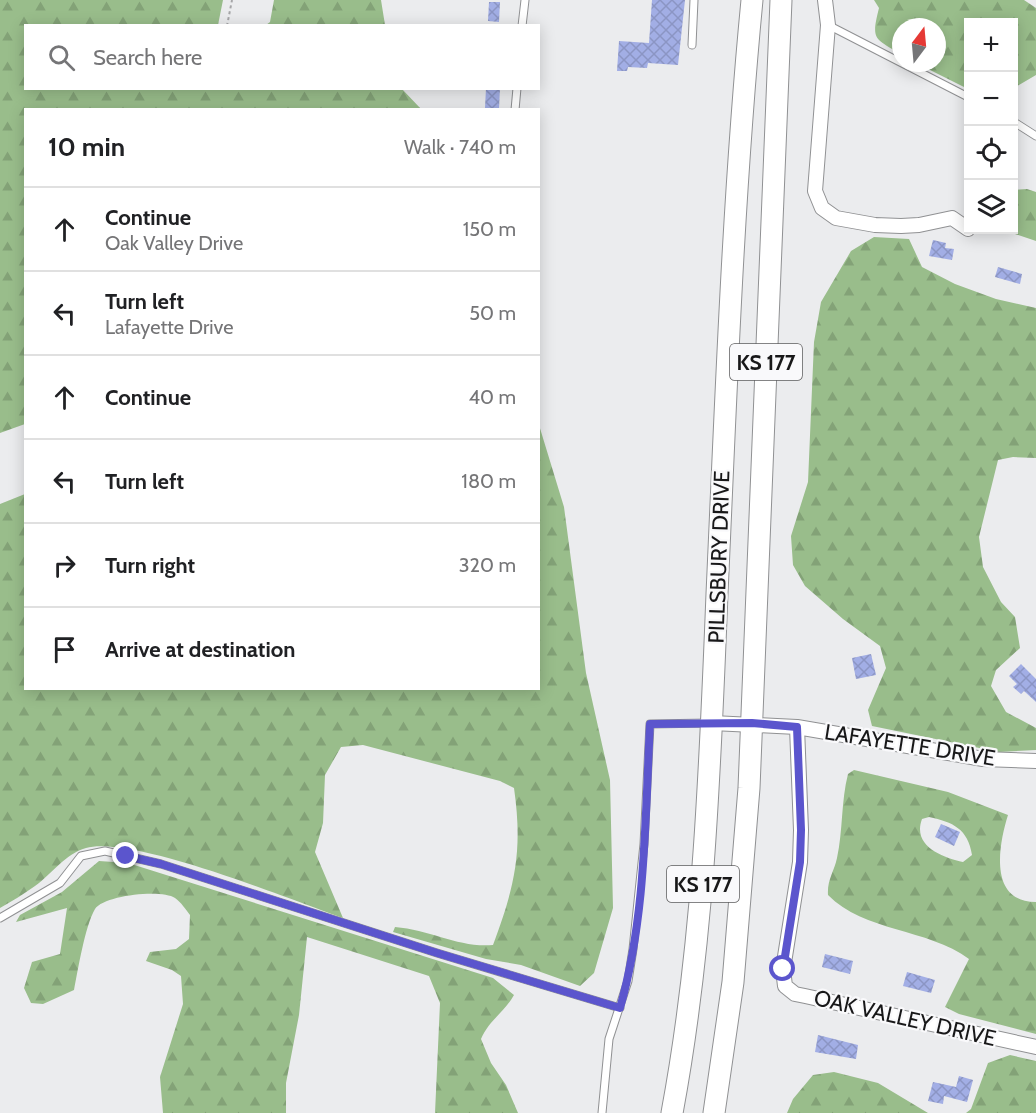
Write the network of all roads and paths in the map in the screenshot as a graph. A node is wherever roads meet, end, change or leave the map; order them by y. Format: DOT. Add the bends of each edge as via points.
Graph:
graph roads {
  1 [pos="232,0"];
  2 [pos="525,0"];
  3 [pos="694,0"];
  4 [pos="752,0"];
  5 [pos="781,0"];
  6 [pos="825,0"];
  7 [pos="227,24"];
  8 [pos="522,24"];
  9 [pos="828,25"];
  10 [pos="692,45"];
  11 [pos="517,90"];
  12 [pos="964,94"];
  13 [pos="515,108"];
  14 [pos="1018,124"];
  15 [pos="1036,135"];
  16 [pos="964,226"];
  17 [pos="712,723"];
  18 [pos="752,723"];
  19 [pos="797,727"];
  20 [pos="1036,761"];
  21 [pos="0,918"];
  22 [pos="620,1008"];
  23 [pos="1036,1047"];
  24 [pos="602,1113"];
  25 [pos="672,1113"];
  26 [pos="714,1113"];
  1 -- 7 [label="path"];
  2 -- 8 [label="lane"];
  3 -- 10 [label="lane"];
  4 -- 17 [label="highway, PILLSBURY DRIVE / KS 177" via="730,300"];
  5 -- 18 [label="highway, PILLSBURY DRIVE / KS 177"];
  6 -- 9 [label="street"];
  9 -- 12 [label="lane"];
  9 -- 16 [label="street" via="815,192 822,208 836,218 875,225 919,225 952,218"];
  11 -- 13 [label="lane"];
  14 -- 15 [label="lane"];
  17 -- 18 [label="street, LAFAYETTE DRIVE"];
  17 -- 22 [label="lane" via="650,724 644,844 633,949"];
  17 -- 25 [label="highway, PILLSBURY DRIVE / KS 177" via="702,895"];
  18 -- 19 [label="street, LAFAYETTE DRIVE"];
  18 -- 26 [label="highway, PILLSBURY DRIVE / KS 177" via="743,885"];
  19 -- 20 [label="street, LAFAYETTE DRIVE" via="983,759"];
  19 -- 23 [label="street, OAK VALLEY DRIVE" via="800,862 783,969 785,986 795,994"];
  21 -- 22 [label="lane" via="60,883 81,856 105,851 161,864"];
  22 -- 24 [label="lane" via="609,1039"];
}
